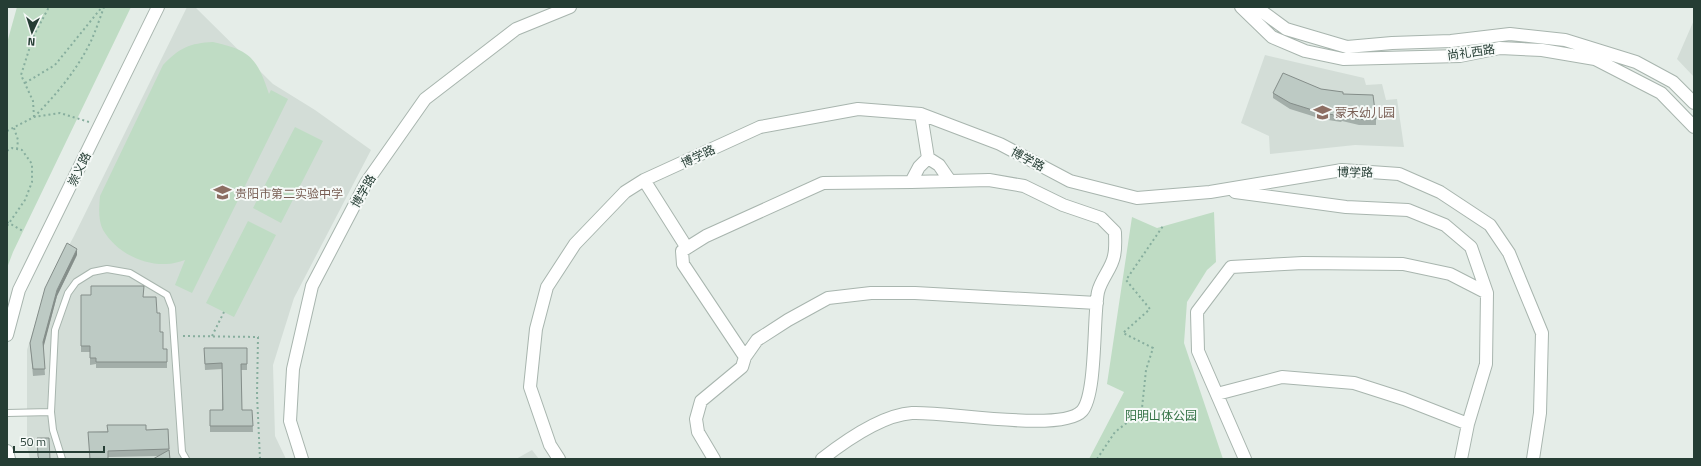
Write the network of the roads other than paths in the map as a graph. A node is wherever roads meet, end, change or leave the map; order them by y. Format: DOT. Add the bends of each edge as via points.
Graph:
graph roads {
  1 [pos="158,7"];
  2 [pos="570,7"];
  3 [pos="1241,7"];
  4 [pos="1256,7"];
  5 [pos="1694,102"];
  6 [pos="921,114"];
  7 [pos="1694,127"];
  8 [pos="928,158"];
  9 [pos="644,180"];
  10 [pos="950,181"];
  11 [pos="911,182"];
  12 [pos="1222,190"];
  13 [pos="687,248"];
  14 [pos="1486,293"];
  15 [pos="1097,303"];
  16 [pos="10,313"];
  17 [pos="7,335"];
  18 [pos="745,357"];
  19 [pos="1217,394"];
  20 [pos="51,412"];
  21 [pos="7,413"];
  22 [pos="1468,424"];
  23 [pos="7,451"];
  24 [pos="9,459"];
  25 [pos="62,459"];
  26 [pos="186,459"];
  27 [pos="302,459"];
  28 [pos="559,459"];
  29 [pos="714,459"];
  30 [pos="822,459"];
  31 [pos="1245,459"];
  32 [pos="1461,459"];
  33 [pos="1533,459"];
  1 -- 16 [label="street, 崇义路"];
  2 -- 27 [label="street, 博学路" via="516,29 425,99 366,183 312,286 294,361 290,421"];
  3 -- 7 [label="street, 尚礼西路" via="1272,37 1304,51 1343,59 1460,56 1500,48 1542,50 1595,59 1661,93"];
  4 -- 5 [label="street, 尚礼西路" via="1286,28 1347,47 1451,42 1510,34 1565,40 1636,62 1672,82"];
  6 -- 8 [label="street"];
  6 -- 9 [label="street, 博学路" via="858,109 760,127"];
  6 -- 12 [label="street, 博学路" via="1000,144 1070,181 1137,198"];
  8 -- 10 [label="street" via="939,165"];
  8 -- 11 [label="street" via="919,167"];
  9 -- 13 [label="street"];
  9 -- 28 [label="street, 博学路" via="625,192 575,244 547,287 536,329 530,387 550,445"];
  10 -- 11 [label="street"];
  10 -- 15 [label="street" via="989,180 1024,186 1063,205 1101,218 1115,232 1114,257 1098,290"];
  11 -- 13 [label="street" via="823,183 706,236"];
  12 -- 14 [label="street" via="1346,207 1408,210 1445,225 1471,247"];
  12 -- 33 [label="street, 博学路" via="1342,170 1398,174 1440,192 1490,225 1509,253 1542,334 1540,413"];
  13 -- 18 [label="street" via="682,251 684,264"];
  14 -- 19 [label="street" via="1450,274 1403,264 1303,263 1231,267 1197,312 1198,351"];
  14 -- 22 [label="street" via="1486,364"];
  15 -- 18 [label="street" via="915,293 870,293 828,298 756,340"];
  15 -- 30 [label="street" via="1090,395 1082,411 1066,420 1041,421 911,413 882,421 847,440"];
  16 -- 17 [label="street, 崇义路"];
  18 -- 29 [label="street" via="742,367 701,401 696,419 698,432"];
  19 -- 22 [label="street" via="1282,377 1354,383"];
  19 -- 31 [label="street"];
  20 -- 21 [label="lane"];
  20 -- 25 [label="lane" via="53,430"];
  20 -- 26 [label="lane" via="55,330 68,292 76,282 92,272 107,269 130,273 167,295 172,308 182,452"];
  22 -- 32 [label="street"];
  23 -- 24 [label="street"];
}
